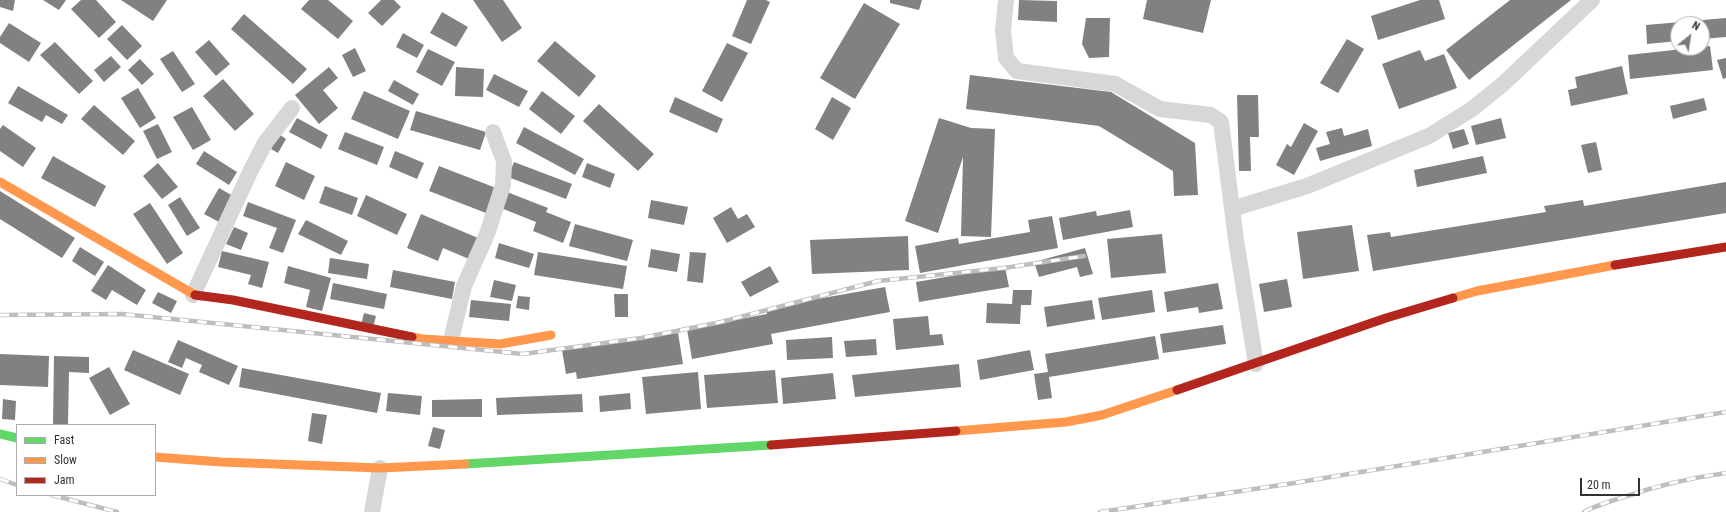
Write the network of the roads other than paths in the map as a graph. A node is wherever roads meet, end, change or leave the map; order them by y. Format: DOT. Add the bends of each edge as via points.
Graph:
graph roads {
  1 [pos="1006,0"];
  2 [pos="1592,0"];
  3 [pos="292,108"];
  4 [pos="493,132"];
  5 [pos="0,182"];
  6 [pos="1232,209"];
  7 [pos="1726,246"];
  8 [pos="193,295"];
  9 [pos="551,335"];
  10 [pos="451,340"];
  11 [pos="1256,364"];
  12 [pos="0,434"];
  13 [pos="16,438"];
  14 [pos="156,457"];
  15 [pos="380,468"];
  16 [pos="372,512"];
  1 -- 6 [label="street" via="1003,30 1006,58 1017,71 1115,84 1160,109 1211,114 1221,122"];
  2 -- 6 [label="street" via="1503,84 1472,109 1429,136 1307,186"];
  3 -- 8 [label="street" via="265,143"];
  4 -- 10 [label="street" via="504,161 503,185 487,234 464,286"];
  5 -- 8 [label="main road"];
  6 -- 11 [label="street"];
  7 -- 11 [label="main road" via="1477,291 1386,318"];
  8 -- 10 [label="main road" via="233,300 423,339"];
  9 -- 10 [label="main road" via="500,344"];
  11 -- 15 [label="main road" via="1102,415 1066,422 759,446"];
  12 -- 13 [label="main road"];
  14 -- 15 [label="main road"];
  15 -- 16 [label="street"];
}
